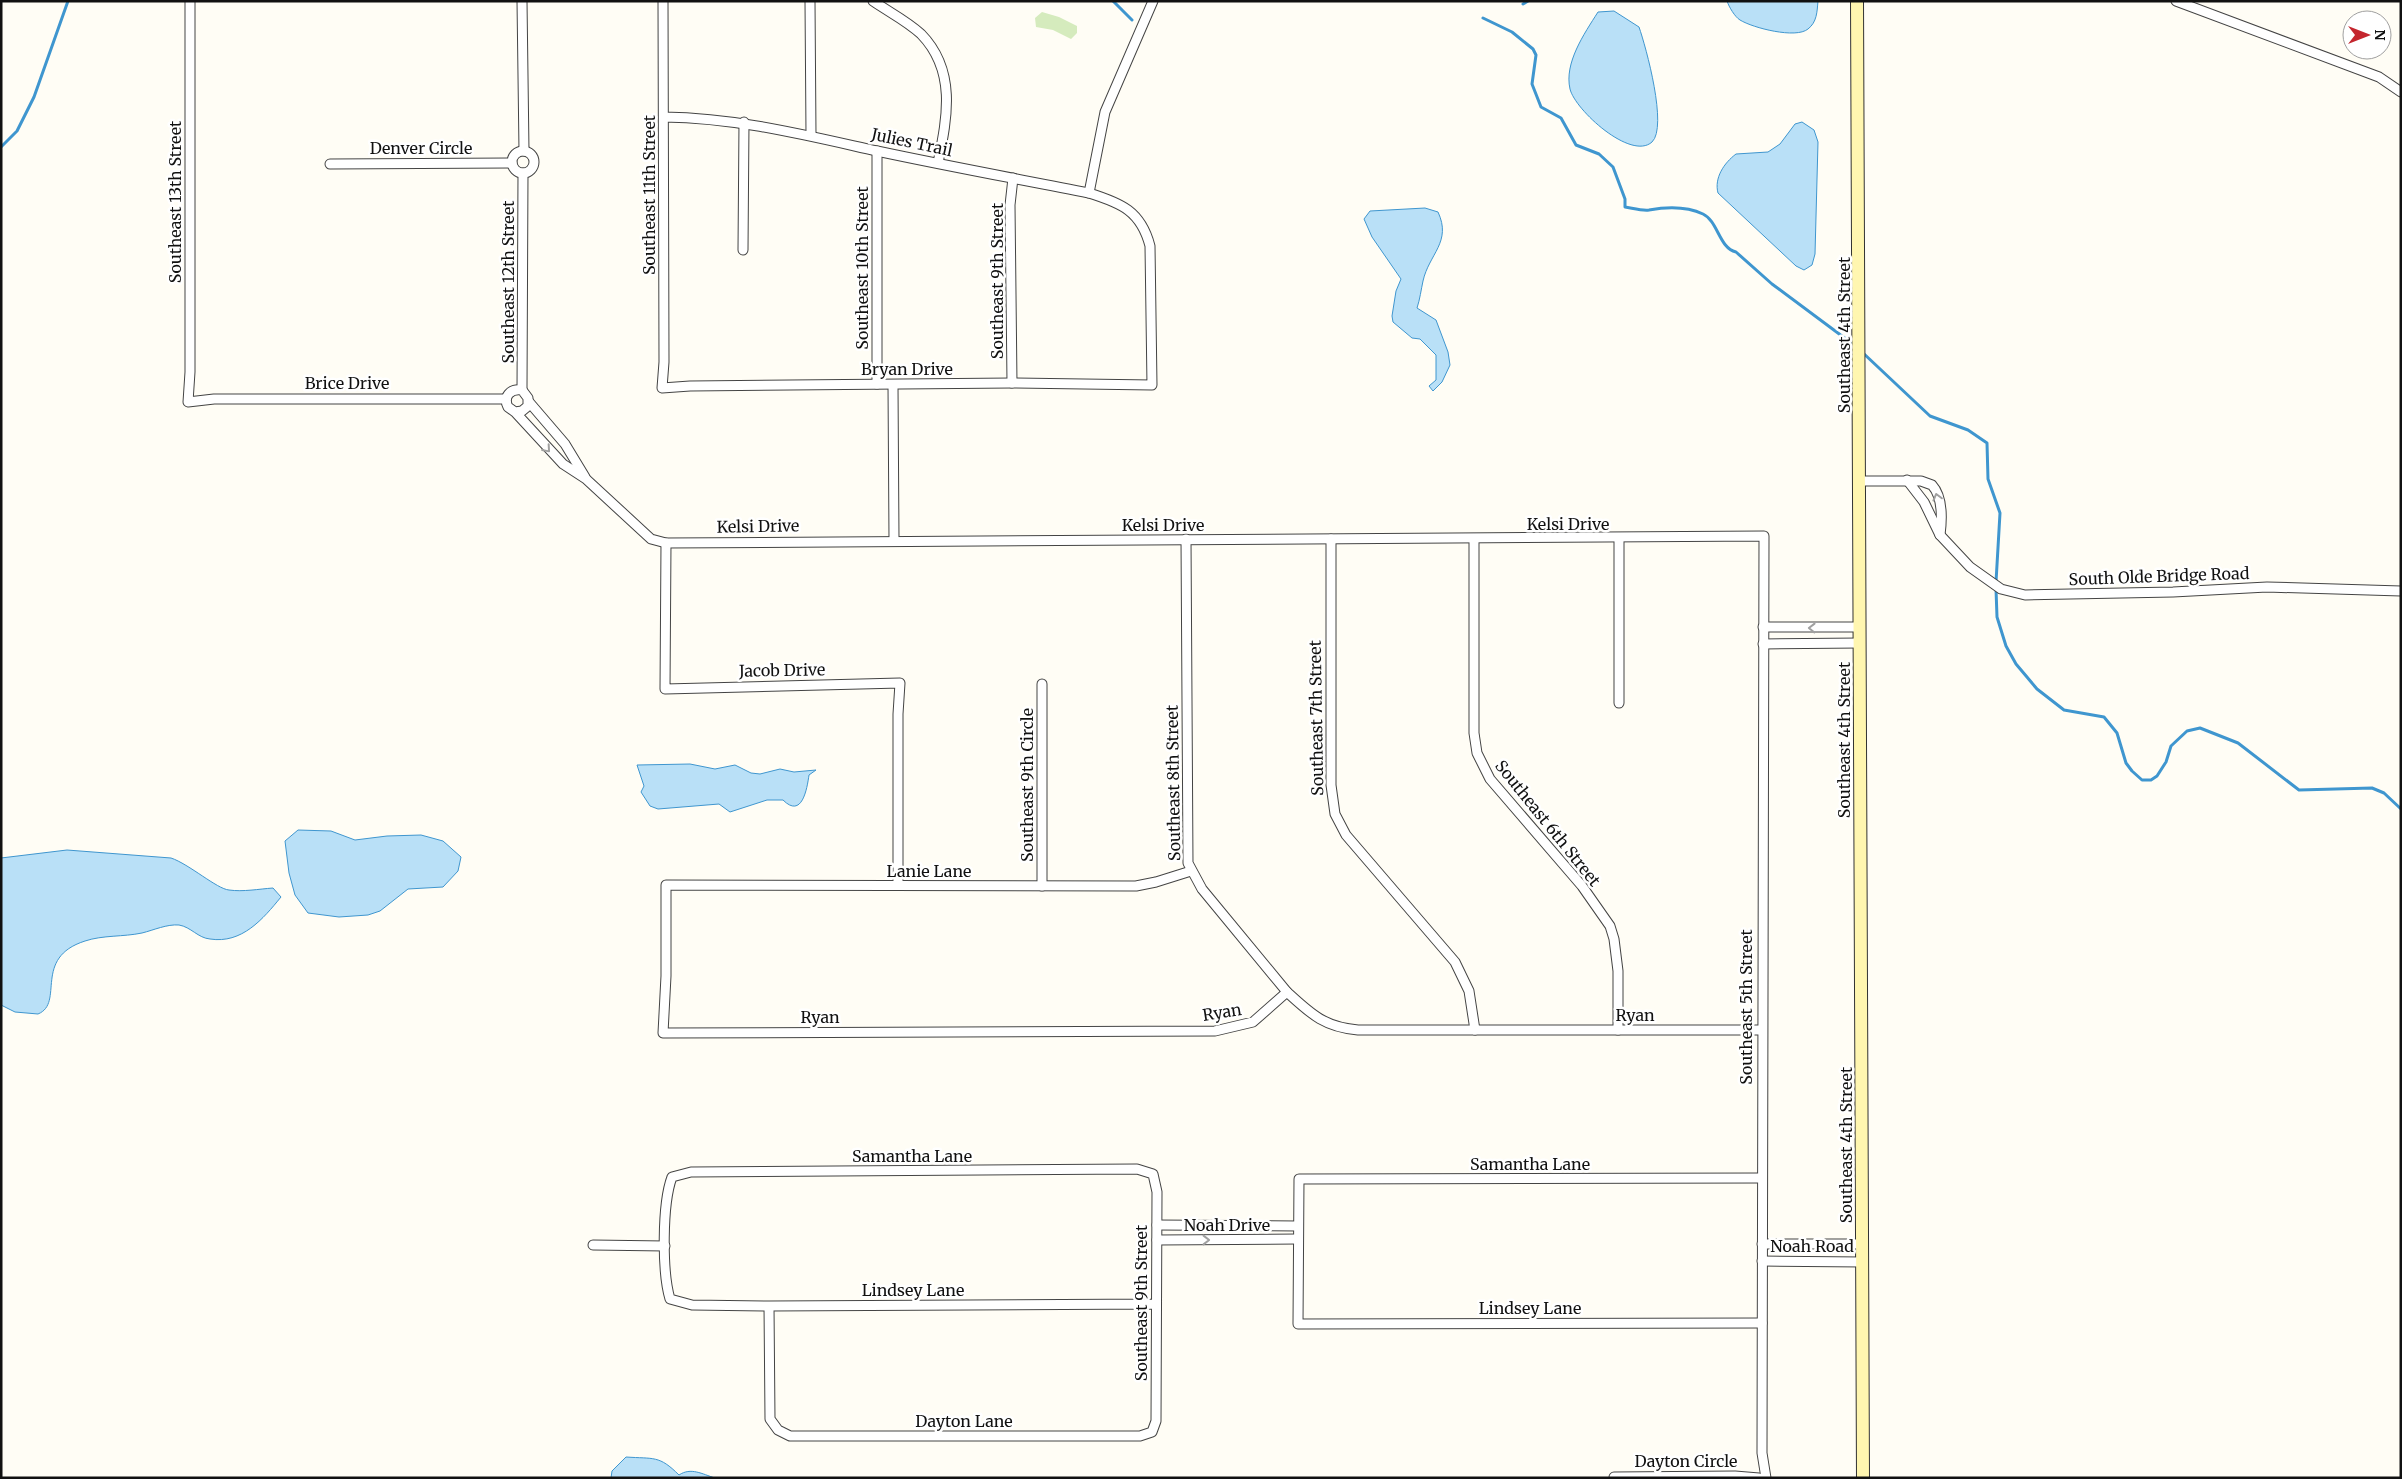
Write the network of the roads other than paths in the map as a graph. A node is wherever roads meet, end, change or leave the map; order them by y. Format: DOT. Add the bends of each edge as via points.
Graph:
graph roads {
  1 [pos="190,1"];
  2 [pos="522,1"];
  3 [pos="663,1"];
  4 [pos="810,1"];
  5 [pos="873,1"];
  6 [pos="1153,1"];
  7 [pos="1857,1"];
  8 [pos="2176,1"];
  9 [pos="2401,92"];
  10 [pos="664,116"];
  11 [pos="744,122"];
  12 [pos="811,135"];
  13 [pos="524,151"];
  14 [pos="877,151"];
  15 [pos="512,163"];
  16 [pos="938,163"];
  17 [pos="330,164"];
  18 [pos="523,174"];
  19 [pos="1013,178"];
  20 [pos="1089,193"];
  21 [pos="743,250"];
  22 [pos="1012,383"];
  23 [pos="877,384"];
  24 [pos="893,385"];
  25 [pos="1152,385"];
  26 [pos="662,388"];
  27 [pos="522,390"];
  28 [pos="506,399"];
  29 [pos="188,402"];
  30 [pos="529,402"];
  31 [pos="515,412"];
  32 [pos="586,479"];
  33 [pos="1907,480"];
  34 [pos="1861,481"];
  35 [pos="1764,536"];
  36 [pos="1940,536"];
  37 [pos="1619,538"];
  38 [pos="1330,539"];
  39 [pos="1474,539"];
  40 [pos="894,540"];
  41 [pos="1186,540"];
  42 [pos="666,543"];
  43 [pos="2401,591"];
  44 [pos="1763,627"];
  45 [pos="1860,627"];
  46 [pos="1860,643"];
  47 [pos="1763,644"];
  48 [pos="1042,684"];
  49 [pos="1619,704"];
  50 [pos="1191,871"];
  51 [pos="898,885"];
  52 [pos="1042,886"];
  53 [pos="1288,992"];
  54 [pos="1475,1030"];
  55 [pos="1618,1030"];
  56 [pos="1761,1030"];
  57 [pos="664,1033"];
  58 [pos="1153,1174"];
  59 [pos="1761,1178"];
  60 [pos="1157,1226"];
  61 [pos="1298,1226"];
  62 [pos="1298,1239"];
  63 [pos="1157,1240"];
  64 [pos="1762,1244"];
  65 [pos="1863,1244"];
  66 [pos="593,1245"];
  67 [pos="665,1246"];
  68 [pos="1762,1261"];
  69 [pos="1863,1262"];
  70 [pos="1156,1304"];
  71 [pos="770,1306"];
  72 [pos="1762,1322"];
  73 [pos="1152,1432"];
  74 [pos="1614,1477"];
  75 [pos="1759,1478"];
  76 [pos="1766,1478"];
  77 [pos="1863,1478"];
  1 -- 29 [label="street, Southeast 13th Street"];
  2 -- 13 [label="street"];
  3 -- 10 [label="street, Southeast 11th Street"];
  4 -- 12 [label="street"];
  5 -- 16 [label="street" via="921,34 942,67 948,103"];
  6 -- 20 [label="street" via="1105,112"];
  7 -- 34 [label="main road, Southeast 4th Street"];
  8 -- 9 [label="street" via="2379,77"];
  10 -- 11 [label="street, Julies Trail"];
  10 -- 26 [label="street, Southeast 11th Street"];
  11 -- 12 [label="street, Julies Trail"];
  11 -- 21 [label="street"];
  12 -- 14 [label="street, Julies Trail"];
  13 -- 15 [label="street" via="517,153"];
  13 -- 18 [label="street" via="532,156 534,164 530,172"];
  14 -- 16 [label="street, Julies Trail"];
  14 -- 23 [label="street, Southeast 10th Street"];
  15 -- 17 [label="street, Denver Circle"];
  15 -- 18 [label="street" via="516,171"];
  16 -- 19 [label="street, Julies Trail"];
  18 -- 27 [label="street, Southeast 12th Street"];
  19 -- 20 [label="street, Julies Trail"];
  19 -- 22 [label="street, Southeast 9th Street" via="1010,205"];
  20 -- 25 [label="street, Julies Trail" via="1121,204 1143,226 1150,246"];
  22 -- 24 [label="street, Bryan Drive"];
  22 -- 25 [label="street, Bryan Drive"];
  23 -- 24 [label="street, Bryan Drive"];
  23 -- 26 [label="street, Bryan Drive"];
  24 -- 40 [label="street"];
  27 -- 28 [label="street" via="511,391"];
  27 -- 30 [label="street"];
  28 -- 29 [label="street, Brice Drive" via="214,399"];
  28 -- 31 [label="street" via="508,408"];
  30 -- 31 [label="street" via="522,412"];
  30 -- 32 [label="street, Kelsi Drive" via="565,444"];
  31 -- 32 [label="street, Kelsi Drive, one-way" via="554,457"];
  32 -- 42 [label="street, Kelsi Drive" via="646,534"];
  33 -- 34 [label="street"];
  33 -- 36 [label="street, South Olde Bridge Road" via="1924,502"];
  36 -- 33 [label="street, one-way" via="1942,516 1935,488 1928,482"];
  34 -- 45 [label="main road, Southeast 4th Street"];
  35 -- 37 [label="street, Kelsi Drive"];
  35 -- 44 [label="street, Southeast 5th Street"];
  36 -- 43 [label="street, South Olde Bridge Road" via="1970,567 2001,589 2025,595 2267,587"];
  37 -- 39 [label="street, Kelsi Drive"];
  37 -- 49 [label="street"];
  38 -- 39 [label="street, Kelsi Drive"];
  38 -- 41 [label="street, Kelsi Drive"];
  38 -- 54 [label="street, Southeast 7th Street" via="1330,777 1335,814 1346,835 1455,962 1469,991"];
  39 -- 55 [label="street, Southeast 6th Street" via="1474,733 1477,753 1490,779 1582,886 1610,926 1618,971"];
  40 -- 41 [label="street, Kelsi Drive"];
  40 -- 42 [label="street, Kelsi Drive"];
  41 -- 50 [label="street, Southeast 8th Street" via="1186,844"];
  42 -- 51 [label="street, Jacob Drive" via="665,689 900,683"];
  45 -- 44 [label="street, one-way"];
  44 -- 47 [label="street, Southeast 5th Street"];
  45 -- 46 [label="main road, Southeast 4th Street"];
  46 -- 47 [label="street"];
  46 -- 65 [label="main road, Southeast 4th Street"];
  47 -- 56 [label="street, Southeast 5th Street"];
  48 -- 52 [label="street, Southeast 9th Circle"];
  50 -- 52 [label="street, Lanie Lane" via="1136,886"];
  50 -- 53 [label="street, Southeast 8th Street" via="1202,889"];
  51 -- 52 [label="street, Lanie Lane"];
  51 -- 57 [label="street, Lanie Lane" via="666,885"];
  53 -- 54 [label="street, Ryan" via="1321,1021 1343,1029"];
  53 -- 57 [label="street, Ryan" via="1253,1022 1215,1031"];
  54 -- 55 [label="street, Ryan"];
  55 -- 56 [label="street, Ryan"];
  56 -- 59 [label="street, Southeast 5th Street"];
  58 -- 60 [label="street, Southeast 9th Street" via="1157,1192"];
  58 -- 67 [label="street, Samantha Lane" via="1136,1169 691,1172 672,1177 666,1192"];
  59 -- 61 [label="street, Samantha Lane" via="1298,1179"];
  59 -- 64 [label="street, Southeast 5th Street"];
  60 -- 61 [label="street, Noah Drive"];
  60 -- 63 [label="street, Southeast 9th Street"];
  61 -- 62 [label="street"];
  63 -- 62 [label="street, Noah Drive, one-way"];
  62 -- 72 [label="street, Lindsey Lane" via="1298,1324"];
  63 -- 70 [label="street, Southeast 9th Street"];
  64 -- 65 [label="street, Noah Road"];
  64 -- 68 [label="street, Southeast 5th Street"];
  65 -- 69 [label="main road, Southeast 4th Street"];
  66 -- 67 [label="street"];
  67 -- 71 [label="street, Lindsey Lane" via="665,1283 670,1299 692,1305"];
  68 -- 69 [label="street, Noah Road"];
  68 -- 72 [label="street, Southeast 5th Street"];
  69 -- 77 [label="main road, Southeast 4th Street"];
  70 -- 71 [label="street, Lindsey Lane"];
  70 -- 73 [label="street, Southeast 9th Street" via="1156,1421"];
  71 -- 73 [label="street, Dayton Lane" via="770,1419 778,1430 790,1436 1140,1436"];
  72 -- 76 [label="street, Southeast 5th Street" via="1762,1453"];
  74 -- 75 [label="street, Dayton Circle"];
}
